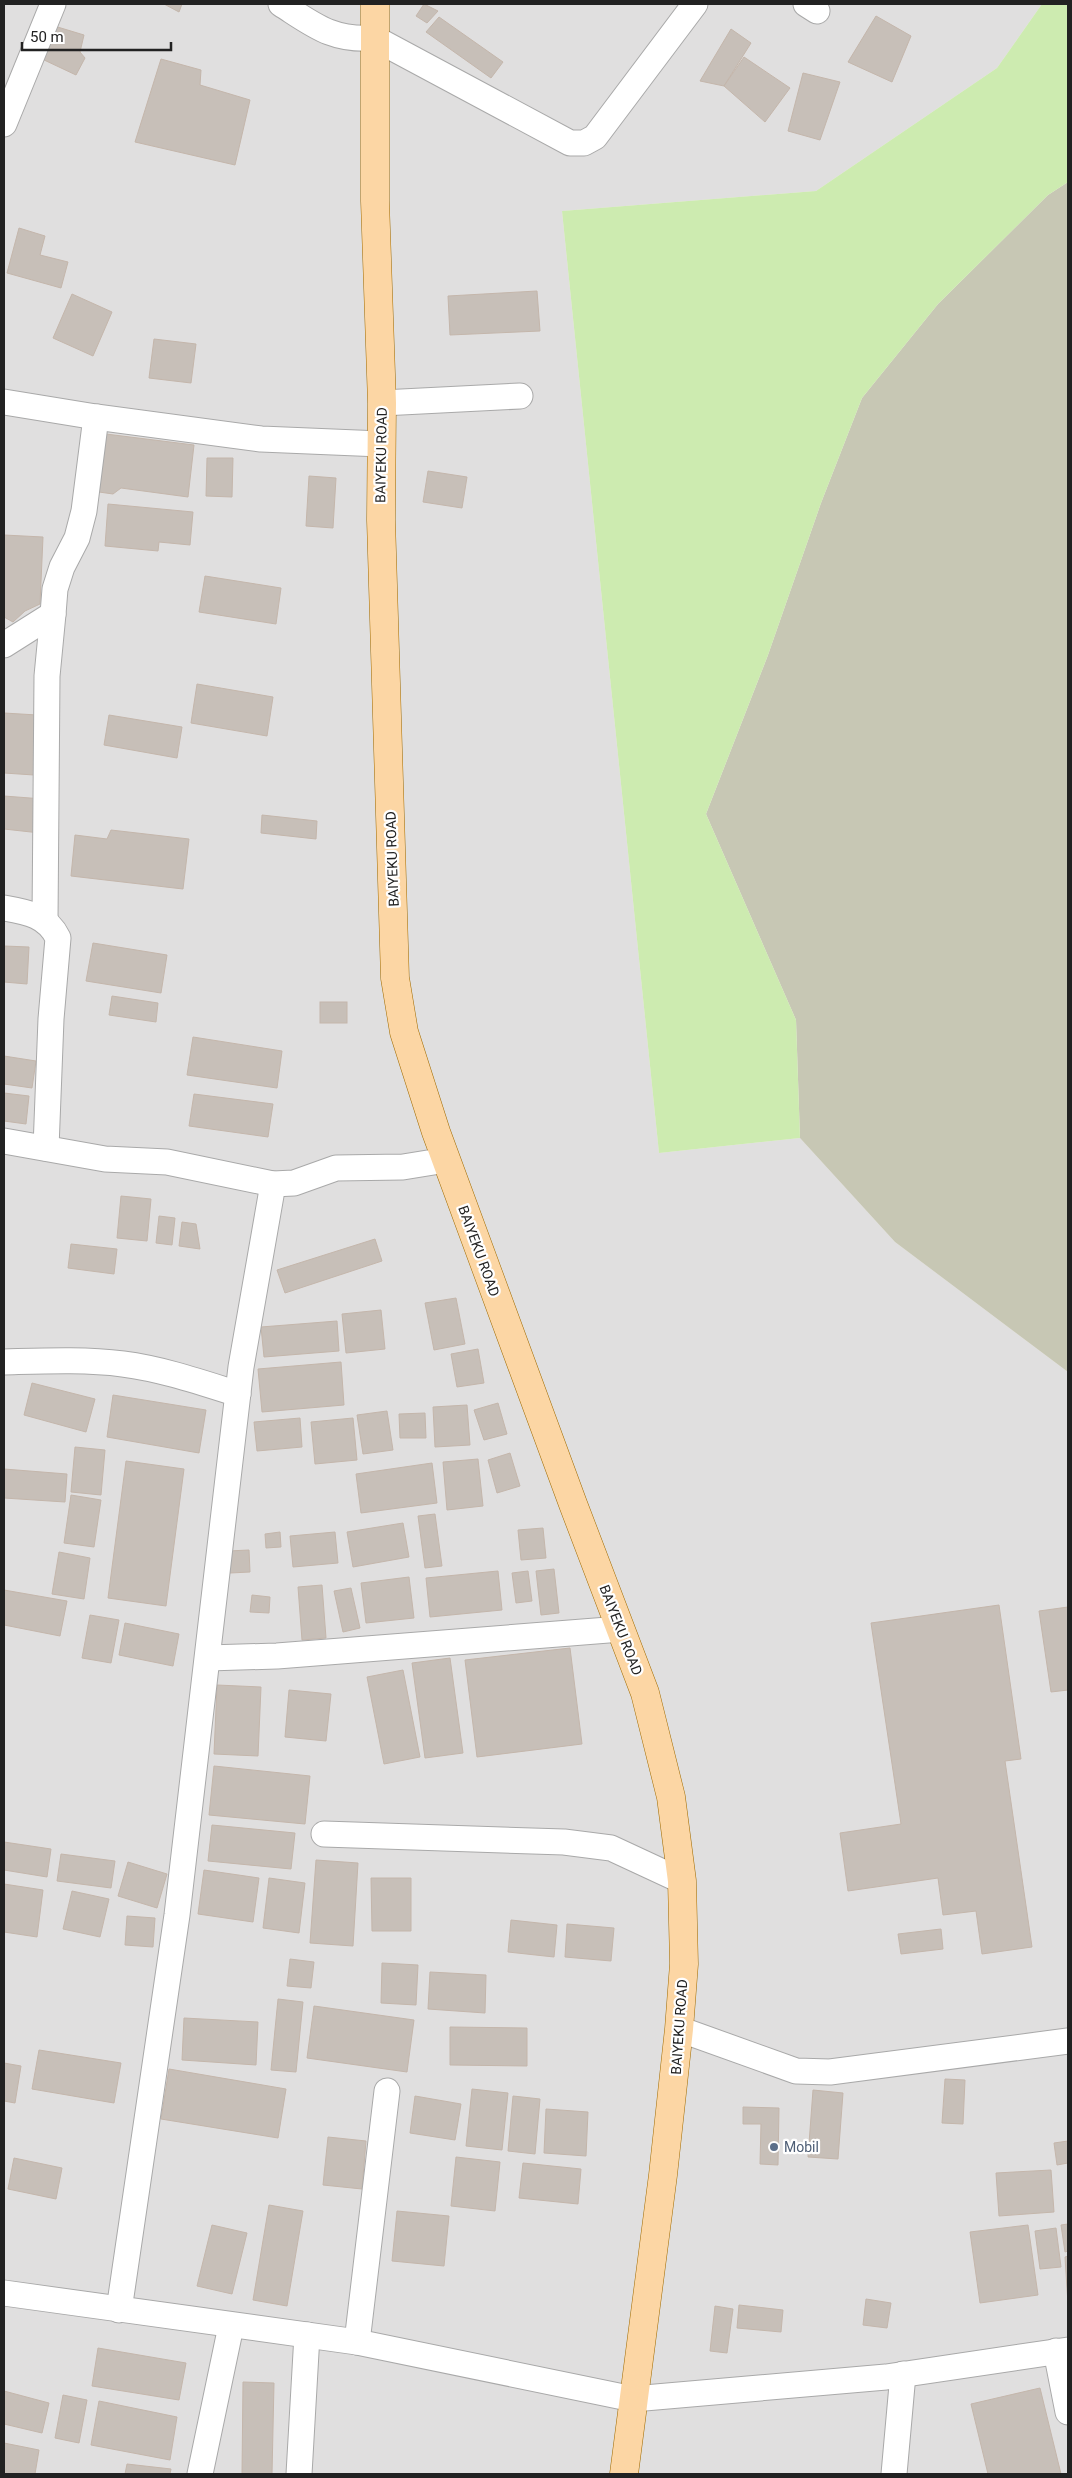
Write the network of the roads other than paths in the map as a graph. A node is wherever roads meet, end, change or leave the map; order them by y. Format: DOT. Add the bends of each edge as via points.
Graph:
graph roads {
  1 [pos="53,4"];
  2 [pos="281,4"];
  3 [pos="375,4"];
  4 [pos="695,4"];
  5 [pos="374,38"];
  6 [pos="4,124"];
  7 [pos="520,396"];
  8 [pos="4,402"];
  9 [pos="382,403"];
  10 [pos="96,417"];
  11 [pos="381,444"];
  12 [pos="53,614"];
  13 [pos="4,645"];
  14 [pos="4,908"];
  15 [pos="45,920"];
  16 [pos="4,1141"];
  17 [pos="46,1148"];
  18 [pos="446,1160"];
  19 [pos="273,1184"];
  20 [pos="4,1362"];
  21 [pos="238,1394"];
  22 [pos="621,1629"];
  23 [pos="208,1658"];
  24 [pos="324,1834"];
  25 [pos="682,1881"];
  26 [pos="680,2029"];
  27 [pos="1068,2041"];
  28 [pos="387,2091"];
  29 [pos="4,2294"];
  30 [pos="119,2310"];
  31 [pos="231,2326"];
  32 [pos="307,2335"];
  33 [pos="357,2342"];
  34 [pos="1062,2351"];
  35 [pos="903,2374"];
  36 [pos="634,2399"];
  37 [pos="1068,2412"];
  38 [pos="200,2474"];
  39 [pos="299,2474"];
  40 [pos="624,2474"];
  41 [pos="894,2474"];
  1 -- 6 [label="street"];
  2 -- 5 [label="street" via="322,31 353,38"];
  3 -- 5 [label="main road, BAIYEKU ROAD"];
  4 -- 5 [label="street" via="595,137 584,143 570,143"];
  5 -- 9 [label="main road, BAIYEKU ROAD" via="375,201"];
  7 -- 9 [label="street"];
  8 -- 10 [label="street"];
  9 -- 11 [label="main road, BAIYEKU ROAD"];
  10 -- 11 [label="street" via="261,439"];
  10 -- 12 [label="street" via="84,511 77,538 55,589"];
  11 -- 18 [label="main road, BAIYEKU ROAD" via="395,978 404,1032"];
  12 -- 13 [label="street"];
  12 -- 15 [label="street" via="46,676"];
  14 -- 15 [label="street" via="28,912"];
  15 -- 17 [label="street" via="58,938 50,1019"];
  16 -- 17 [label="street"];
  17 -- 19 [label="street" via="105,1159 167,1162"];
  18 -- 19 [label="street" via="402,1167 336,1168 294,1184"];
  18 -- 22 [label="main road, BAIYEKU ROAD"];
  19 -- 21 [label="street"];
  20 -- 21 [label="street" via="121,1364 185,1377"];
  21 -- 23 [label="street"];
  22 -- 23 [label="street" via="286,1656"];
  22 -- 25 [label="main road, BAIYEKU ROAD" via="645,1693 671,1797"];
  23 -- 30 [label="street" via="177,1915"];
  24 -- 25 [label="street" via="503,1839 611,1848"];
  25 -- 26 [label="main road, BAIYEKU ROAD" via="684,1964"];
  26 -- 27 [label="street" via="796,2071 830,2072"];
  26 -- 36 [label="main road, BAIYEKU ROAD"];
  28 -- 33 [label="street"];
  29 -- 30 [label="street"];
  30 -- 31 [label="street"];
  31 -- 32 [label="street"];
  31 -- 38 [label="street"];
  32 -- 33 [label="street"];
  32 -- 39 [label="street"];
  33 -- 36 [label="street"];
  34 -- 35 [label="street"];
  34 -- 37 [label="street"];
  35 -- 36 [label="street"];
  35 -- 41 [label="street"];
  36 -- 40 [label="main road, BAIYEKU ROAD"];
}
